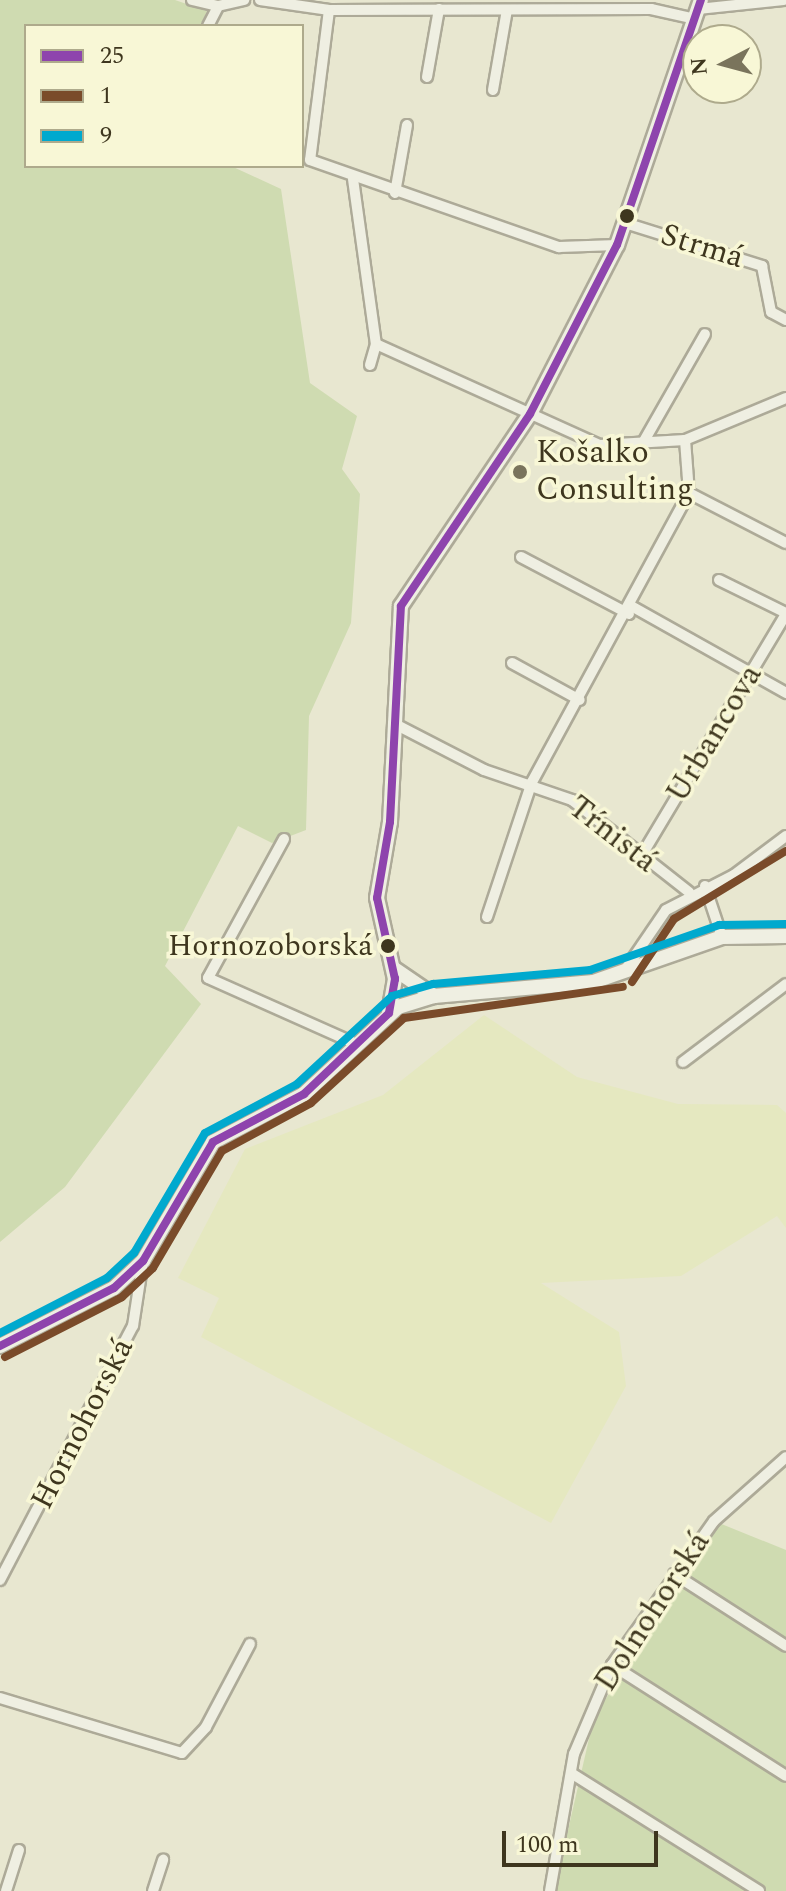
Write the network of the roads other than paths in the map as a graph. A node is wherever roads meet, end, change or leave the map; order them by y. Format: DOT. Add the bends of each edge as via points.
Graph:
graph roads {
  1 [pos="192,0"];
  2 [pos="244,0"];
  3 [pos="260,0"];
  4 [pos="784,0"];
  5 [pos="400,4"];
  6 [pos="218,6"];
  7 [pos="439,9"];
  8 [pos="698,9"];
  9 [pos="329,10"];
  10 [pos="507,10"];
  11 [pos="209,24"];
  12 [pos="427,77"];
  13 [pos="493,90"];
  14 [pos="407,125"];
  15 [pos="306,158"];
  16 [pos="353,179"];
  17 [pos="395,193"];
  18 [pos="625,223"];
  19 [pos="617,245"];
  20 [pos="786,320"];
  21 [pos="705,334"];
  22 [pos="376,344"];
  23 [pos="370,365"];
  24 [pos="786,398"];
  25 [pos="530,414"];
  26 [pos="685,440"];
  27 [pos="644,441"];
  28 [pos="689,493"];
  29 [pos="786,543"];
  30 [pos="521,557"];
  31 [pos="719,580"];
  32 [pos="631,611"];
  33 [pos="786,614"];
  34 [pos="512,663"];
  35 [pos="752,671"];
  36 [pos="786,693"];
  37 [pos="580,700"];
  38 [pos="393,723"];
  39 [pos="532,782"];
  40 [pos="786,836"];
  41 [pos="284,839"];
  42 [pos="643,853"];
  43 [pos="705,886"];
  44 [pos="689,892"];
  45 [pos="487,917"];
  46 [pos="786,936"];
  47 [pos="722,937"];
  48 [pos="393,968"];
  49 [pos="622,975"];
  50 [pos="786,984"];
  51 [pos="434,996"];
  52 [pos="389,1013"];
  53 [pos="356,1044"];
  54 [pos="683,1062"];
  55 [pos="143,1261"];
  56 [pos="0,1346"];
  57 [pos="786,1457"];
  58 [pos="674,1574"];
  59 [pos="0,1580"];
  60 [pos="250,1644"];
  61 [pos="786,1646"];
  62 [pos="612,1665"];
  63 [pos="0,1698"];
  64 [pos="571,1773"];
  65 [pos="786,1776"];
  66 [pos="19,1850"];
  67 [pos="163,1860"];
  68 [pos="6,1891"];
  69 [pos="153,1891"];
  70 [pos="550,1891"];
  71 [pos="759,1891"];
  1 -- 6 [label="street"];
  2 -- 6 [label="street"];
  3 -- 9 [label="street"];
  4 -- 8 [label="street"];
  5 -- 7 [label="street"];
  5 -- 9 [label="street"];
  6 -- 11 [label="street"];
  7 -- 10 [label="street"];
  7 -- 12 [label="street"];
  8 -- 10 [label="street"];
  8 -- 18 [label="street"];
  9 -- 15 [label="street"];
  10 -- 13 [label="street"];
  14 -- 17 [label="street"];
  15 -- 16 [label="street"];
  16 -- 17 [label="street"];
  16 -- 22 [label="street"];
  17 -- 19 [label="street" via="559,247"];
  18 -- 19 [label="street"];
  18 -- 20 [label="street, Strmá" via="762,266 771,312"];
  19 -- 25 [label="street"];
  21 -- 27 [label="street"];
  22 -- 23 [label="street"];
  22 -- 25 [label="street"];
  24 -- 26 [label="street"];
  25 -- 27 [label="street" via="600,445"];
  25 -- 38 [label="street" via="401,606"];
  26 -- 27 [label="street"];
  26 -- 28 [label="street"];
  28 -- 29 [label="street"];
  28 -- 32 [label="street"];
  30 -- 32 [label="street"];
  31 -- 33 [label="street, Urbancova"];
  32 -- 35 [label="street"];
  32 -- 37 [label="street"];
  33 -- 35 [label="street, Urbancova"];
  34 -- 37 [label="street"];
  35 -- 36 [label="street"];
  35 -- 42 [label="street, Urbancova"];
  37 -- 39 [label="street"];
  38 -- 39 [label="street, Tŕnistá" via="484,770"];
  38 -- 48 [label="street" via="390,822 377,898"];
  39 -- 42 [label="street, Tŕnistá" via="572,800"];
  39 -- 45 [label="street, Tŕnistá"];
  40 -- 43 [label="street" via="734,875"];
  41 -- 53 [label="street" via="208,978"];
  42 -- 44 [label="street, Tŕnistá"];
  43 -- 44 [label="street"];
  43 -- 47 [label="street"];
  44 -- 49 [label="street" via="638,944"];
  46 -- 47 [label="street"];
  47 -- 49 [label="street"];
  48 -- 51 [label="street"];
  48 -- 52 [label="street"];
  49 -- 51 [label="street"];
  50 -- 54 [label="street"];
  51 -- 52 [label="street"];
  52 -- 53 [label="street"];
  53 -- 55 [label="street" via="304,1094 213,1142"];
  55 -- 56 [label="street" via="99,1299"];
  55 -- 59 [label="street, Hornohorská" via="133,1326"];
  57 -- 58 [label="street, Dolnohorská" via="714,1521"];
  58 -- 61 [label="street"];
  58 -- 62 [label="street, Dolnohorská"];
  60 -- 63 [label="street" via="206,1727 182,1753"];
  62 -- 64 [label="street, Dolnohorská"];
  62 -- 65 [label="street"];
  64 -- 70 [label="street, Dolnohorská"];
  64 -- 71 [label="street"];
  66 -- 68 [label="street"];
  67 -- 69 [label="street"];
}
